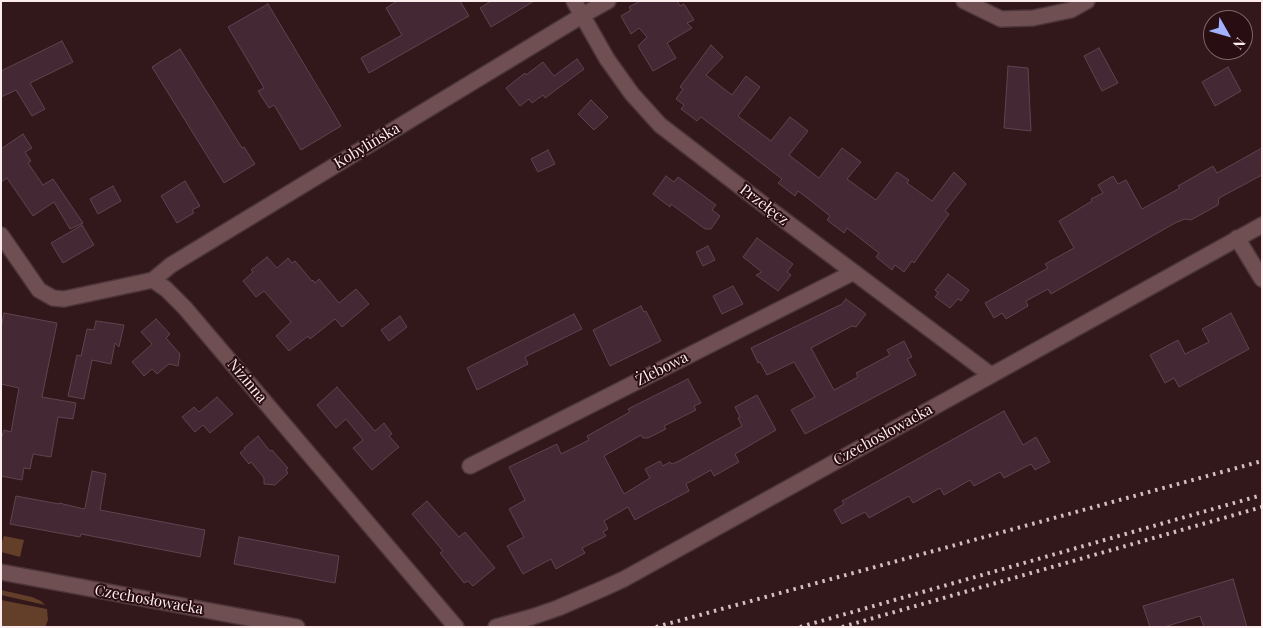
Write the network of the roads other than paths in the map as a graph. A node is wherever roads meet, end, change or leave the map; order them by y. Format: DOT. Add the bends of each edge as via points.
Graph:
graph roads {
  1 [pos="574,1"];
  2 [pos="608,1"];
  3 [pos="964,1"];
  4 [pos="1087,1"];
  5 [pos="583,15"];
  6 [pos="1262,225"];
  7 [pos="1,235"];
  8 [pos="1237,238"];
  9 [pos="854,272"];
  10 [pos="1262,279"];
  11 [pos="153,280"];
  12 [pos="991,375"];
  13 [pos="470,466"];
  14 [pos="1,572"];
  15 [pos="297,627"];
  16 [pos="456,627"];
  17 [pos="496,627"];
  1 -- 5 [label="street, Przełęcz"];
  2 -- 5 [label="street, Kobylińska"];
  3 -- 4 [label="street" via="1001,19 1033,18 1062,12"];
  5 -- 9 [label="street, Przełęcz" via="607,59 660,125"];
  5 -- 11 [label="street, Kobylińska"];
  6 -- 8 [label="street, Czechosłowacka"];
  7 -- 11 [label="street" via="39,290 53,298 64,299"];
  8 -- 10 [label="street"];
  8 -- 12 [label="street, Czechosłowacka"];
  9 -- 12 [label="street, Przełęcz"];
  9 -- 13 [label="street, Żlebowa"];
  11 -- 16 [label="street, Nizinna" via="176,298"];
  12 -- 17 [label="street, Czechosłowacka" via="624,579 558,608"];
  14 -- 15 [label="street, Czechosłowacka"];
}
